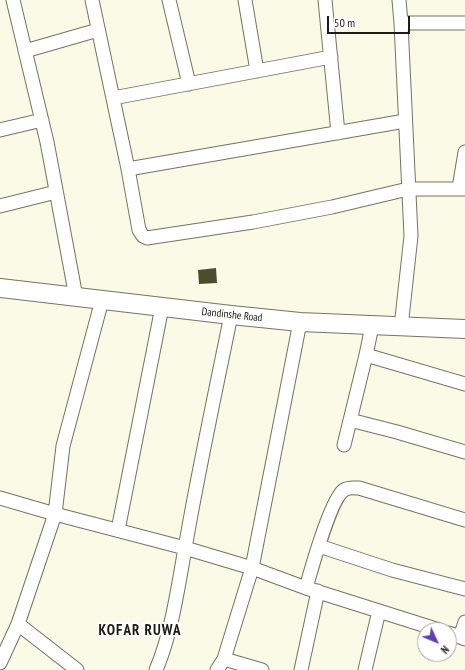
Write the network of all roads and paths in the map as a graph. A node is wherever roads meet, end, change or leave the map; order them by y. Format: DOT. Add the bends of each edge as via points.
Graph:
graph roads {
  1 [pos="14,0"];
  2 [pos="92,0"];
  3 [pos="169,0"];
  4 [pos="245,0"];
  5 [pos="325,0"];
  6 [pos="399,0"];
  7 [pos="401,23"];
  8 [pos="465,23"];
  9 [pos="98,30"];
  10 [pos="25,51"];
  11 [pos="331,57"];
  12 [pos="257,71"];
  13 [pos="189,84"];
  14 [pos="113,98"];
  15 [pos="42,120"];
  16 [pos="405,121"];
  17 [pos="0,130"];
  18 [pos="338,133"];
  19 [pos="465,152"];
  20 [pos="128,169"];
  21 [pos="462,188"];
  22 [pos="408,189"];
  23 [pos="56,192"];
  24 [pos="0,206"];
  25 [pos="0,288"];
  26 [pos="76,297"];
  27 [pos="102,300"];
  28 [pos="162,307"];
  29 [pos="231,316"];
  30 [pos="300,322"];
  31 [pos="372,326"];
  32 [pos="401,327"];
  33 [pos="465,330"];
  34 [pos="366,355"];
  35 [pos="465,384"];
  36 [pos="350,420"];
  37 [pos="344,445"];
  38 [pos="465,452"];
  39 [pos="0,498"];
  40 [pos="55,514"];
  41 [pos="465,520"];
  42 [pos="118,530"];
  43 [pos="319,546"];
  44 [pos="185,548"];
  45 [pos="252,568"];
  46 [pos="312,589"];
  47 [pos="465,589"];
  48 [pos="379,611"];
  49 [pos="465,622"];
  50 [pos="417,623"];
  51 [pos="18,624"];
  52 [pos="458,636"];
  53 [pos="0,663"];
  54 [pos="220,664"];
  55 [pos="77,670"];
  56 [pos="156,670"];
  57 [pos="262,670"];
  58 [pos="301,670"];
  59 [pos="365,670"];
  1 -- 10 [label="street"];
  2 -- 9 [label="street"];
  3 -- 13 [label="street"];
  4 -- 12 [label="street"];
  5 -- 11 [label="street"];
  6 -- 7 [label="street"];
  7 -- 8 [label="street"];
  7 -- 16 [label="street"];
  9 -- 10 [label="street"];
  9 -- 14 [label="street"];
  10 -- 15 [label="street"];
  11 -- 12 [label="street"];
  11 -- 18 [label="street"];
  12 -- 13 [label="street"];
  13 -- 14 [label="street"];
  14 -- 20 [label="street"];
  15 -- 17 [label="street"];
  15 -- 23 [label="street"];
  16 -- 18 [label="street"];
  16 -- 22 [label="street"];
  18 -- 20 [label="street"];
  19 -- 21 [label="street"];
  20 -- 22 [label="street" via="139,230 147,238 253,222"];
  21 -- 22 [label="street"];
  22 -- 32 [label="street" via="411,236"];
  23 -- 24 [label="street"];
  23 -- 26 [label="street"];
  25 -- 26 [label="street, Dandinshe Road"];
  26 -- 27 [label="street, Dandinshe Road"];
  27 -- 28 [label="street, Dandinshe Road"];
  27 -- 40 [label="street" via="63,446"];
  28 -- 29 [label="street, Dandinshe Road"];
  28 -- 42 [label="street"];
  29 -- 30 [label="street, Dandinshe Road"];
  29 -- 44 [label="street"];
  30 -- 31 [label="street, Dandinshe Road"];
  30 -- 45 [label="street"];
  31 -- 32 [label="street, Dandinshe Road"];
  31 -- 34 [label="street"];
  32 -- 33 [label="street, Dandinshe Road"];
  34 -- 35 [label="street"];
  34 -- 36 [label="street"];
  36 -- 37 [label="street"];
  36 -- 38 [label="street"];
  39 -- 40 [label="street"];
  40 -- 42 [label="street"];
  40 -- 51 [label="street"];
  41 -- 43 [label="street" via="359,488 350,488 343,490 335,501"];
  42 -- 44 [label="street"];
  43 -- 46 [label="street"];
  43 -- 47 [label="street" via="392,570"];
  44 -- 45 [label="street"];
  44 -- 56 [label="street" via="174,606"];
  45 -- 46 [label="street"];
  45 -- 54 [label="street"];
  46 -- 48 [label="street"];
  46 -- 58 [label="street"];
  48 -- 50 [label="street"];
  48 -- 59 [label="street"];
  49 -- 52 [label="street"];
  51 -- 53 [label="street"];
  51 -- 55 [label="street"];
  54 -- 57 [label="street"];
}
